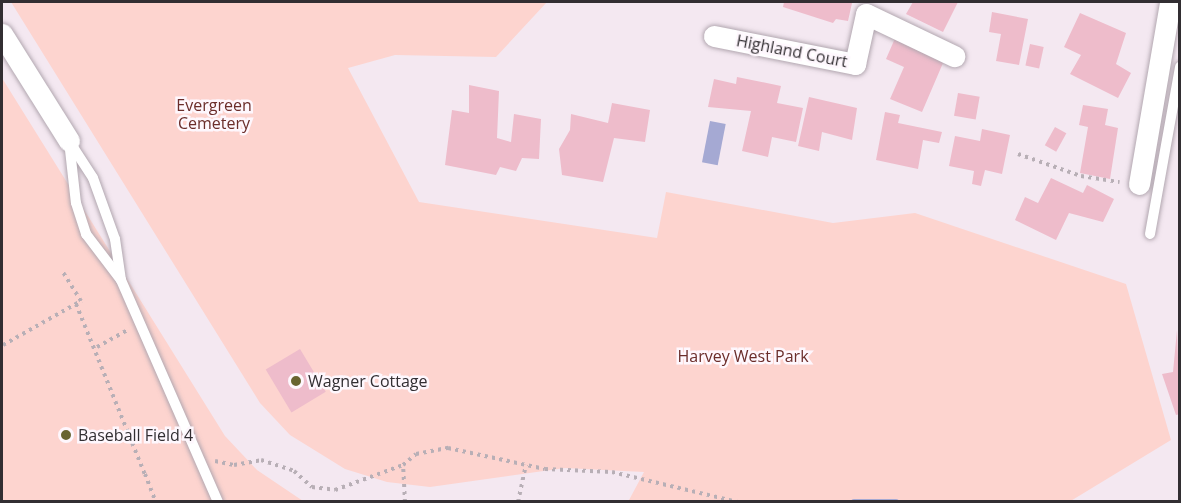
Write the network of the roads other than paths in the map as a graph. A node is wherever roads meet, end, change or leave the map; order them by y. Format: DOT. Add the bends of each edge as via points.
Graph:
graph roads {
  1 [pos="1170,2"];
  2 [pos="868,8"];
  3 [pos="2,34"];
  4 [pos="714,36"];
  5 [pos="954,56"];
  6 [pos="1179,66"];
  7 [pos="69,141"];
  8 [pos="1139,184"];
  9 [pos="1150,234"];
  10 [pos="121,280"];
  11 [pos="218,501"];
  1 -- 8 [label="street"];
  2 -- 4 [label="street, Highland Court" via="855,64"];
  2 -- 5 [label="street, Highland Court"];
  3 -- 7 [label="street"];
  6 -- 9 [label="lane"];
  7 -- 10 [label="lane" via="93,178 115,239"];
  7 -- 10 [label="lane" via="76,203 86,234"];
  10 -- 11 [label="lane"];
}
